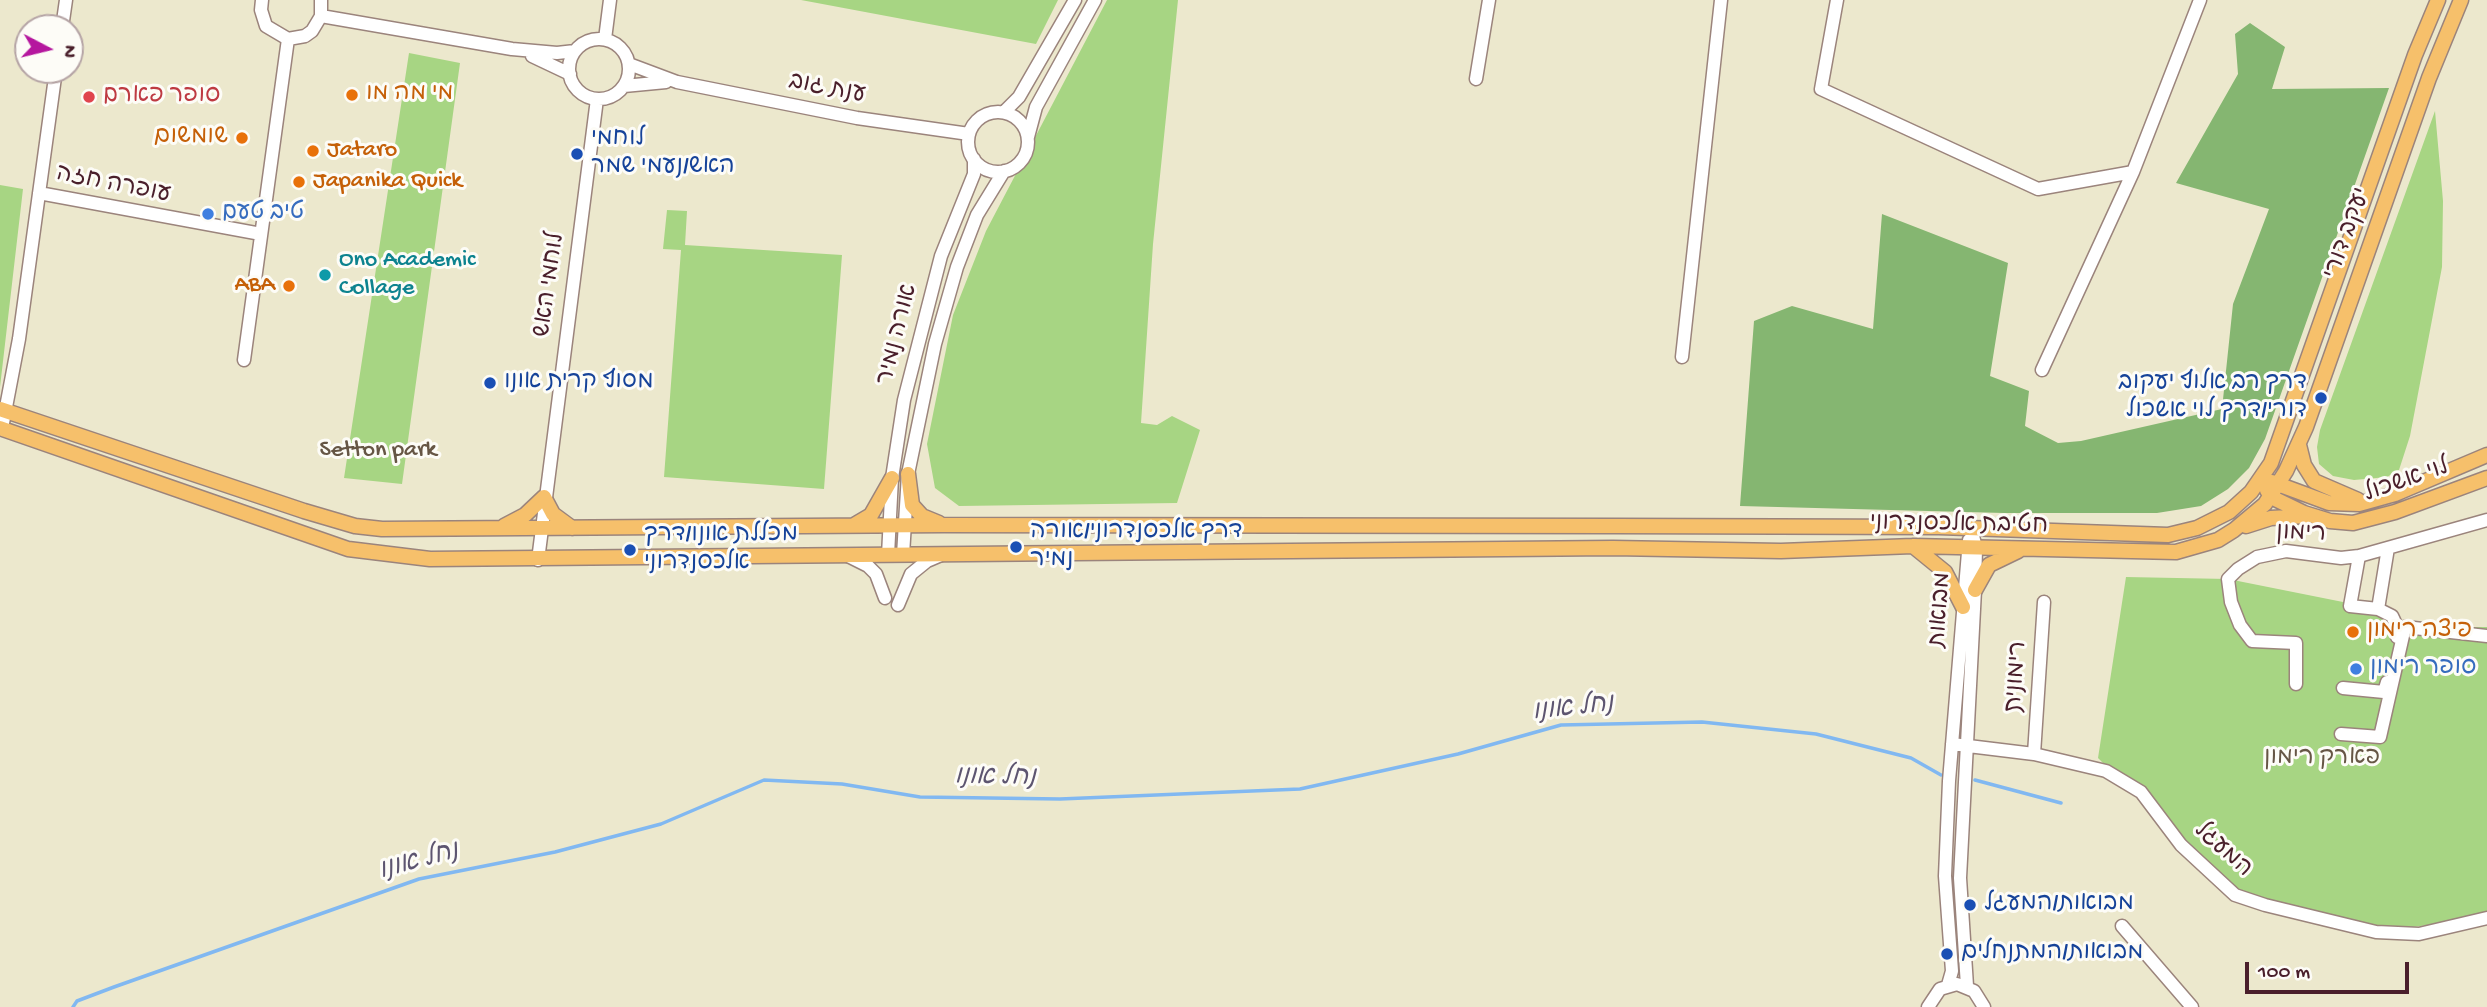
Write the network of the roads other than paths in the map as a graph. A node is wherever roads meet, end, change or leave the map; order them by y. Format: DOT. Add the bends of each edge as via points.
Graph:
graph roads {
  1 [pos="260,0"];
  2 [pos="321,0"];
  3 [pos="610,0"];
  4 [pos="1075,0"];
  5 [pos="1095,0"];
  6 [pos="1489,0"];
  7 [pos="1721,0"];
  8 [pos="1838,0"];
  9 [pos="2200,0"];
  10 [pos="2438,0"];
  11 [pos="2461,0"];
  12 [pos="321,16"];
  13 [pos="288,39"];
  14 [pos="605,39"];
  15 [pos="512,49"];
  16 [pos="575,51"];
  17 [pos="629,64"];
  18 [pos="570,74"];
  19 [pos="1476,79"];
  20 [pos="677,82"];
  21 [pos="54,84"];
  22 [pos="624,86"];
  23 [pos="597,99"];
  24 [pos="1004,112"];
  25 [pos="969,134"];
  26 [pos="1028,137"];
  27 [pos="974,159"];
  28 [pos="1004,172"];
  29 [pos="2133,172"];
  30 [pos="39,193"];
  31 [pos="261,234"];
  32 [pos="1682,357"];
  33 [pos="244,360"];
  34 [pos="2042,370"];
  35 [pos="9,388"];
  36 [pos="2,407"];
  37 [pos="33,421"];
  38 [pos="1,428"];
  39 [pos="2299,445"];
  40 [pos="2487,455"];
  41 [pos="908,474"];
  42 [pos="892,478"];
  43 [pos="2487,478"];
  44 [pos="2260,480"];
  45 [pos="2280,483"];
  46 [pos="544,497"];
  47 [pos="2271,497"];
  48 [pos="2366,503"];
  49 [pos="2313,517"];
  50 [pos="2487,520"];
  51 [pos="944,524"];
  52 [pos="888,526"];
  53 [pos="904,526"];
  54 [pos="501,527"];
  55 [pos="850,527"];
  56 [pos="572,528"];
  57 [pos="1971,528"];
  58 [pos="541,529"];
  59 [pos="2234,530"];
  60 [pos="1913,546"];
  61 [pos="1972,547"];
  62 [pos="2388,548"];
  63 [pos="2023,549"];
  64 [pos="944,554"];
  65 [pos="847,555"];
  66 [pos="895,555"];
  67 [pos="2359,556"];
  68 [pos="538,560"];
  69 [pos="1975,590"];
  70 [pos="885,598"];
  71 [pos="2044,602"];
  72 [pos="898,605"];
  73 [pos="1963,607"];
  74 [pos="2378,609"];
  75 [pos="2487,636"];
  76 [pos="2296,684"];
  77 [pos="2343,688"];
  78 [pos="2341,734"];
  79 [pos="1952,744"];
  80 [pos="1966,746"];
  81 [pos="2034,754"];
  82 [pos="2487,918"];
  83 [pos="2122,926"];
  84 [pos="1948,985"];
  85 [pos="1967,986"];
  86 [pos="1928,1007"];
  87 [pos="1984,1007"];
  88 [pos="2192,1007"];
  1 -- 13 [label="street" via="266,26"];
  2 -- 12 [label="street"];
  3 -- 14 [label="street"];
  4 -- 24 [label="street" via="1019,97"];
  5 -- 26 [label="street" via="1036,107"];
  6 -- 19 [label="street"];
  7 -- 32 [label="street"];
  8 -- 29 [label="street" via="1821,89 2038,189"];
  9 -- 29 [label="street"];
  10 -- 44 [label="main road, יעקב דורי" via="2286,427"];
  11 -- 39 [label="main road, יעקב דורי"];
  12 -- 13 [label="street" via="312,31"];
  12 -- 15 [label="street"];
  13 -- 31 [label="street"];
  14 -- 16 [label="street" via="589,40"];
  14 -- 17 [label="street" via="623,50"];
  15 -- 16 [label="street" via="557,54"];
  15 -- 18 [label="street"];
  16 -- 18 [label="street"];
  17 -- 20 [label="street, ענת גוב"];
  17 -- 22 [label="street"];
  18 -- 23 [label="street" via="581,93"];
  20 -- 22 [label="street, ענת גוב"];
  20 -- 25 [label="street, ענת גוב" via="857,118"];
  21 -- 30 [label="street"];
  22 -- 23 [label="street" via="612,96"];
  23 -- 46 [label="street, לוחמי האש"];
  24 -- 25 [label="street" via="982,116"];
  24 -- 26 [label="street" via="1017,118"];
  25 -- 27 [label="street"];
  26 -- 28 [label="street" via="1023,159"];
  27 -- 28 [label="street" via="987,170"];
  27 -- 42 [label="street, אורה נמיר" via="974,174 941,256 918,338"];
  28 -- 41 [label="street, אורה נמיר" via="977,215 957,267 935,344"];
  29 -- 34 [label="street"];
  30 -- 31 [label="street, עופרה חזה"];
  30 -- 35 [label="street"];
  31 -- 33 [label="street"];
  35 -- 36 [label="street"];
  35 -- 37 [label="street" via="15,407"];
  36 -- 37 [label="main road, חטיבת אלכסנדרוני"];
  36 -- 38 [label="street"];
  37 -- 54 [label="main road, חטיבת אלכסנדרוני" via="355,526"];
  38 -- 68 [label="main road, חטיבת אלכסנדרוני" via="348,549 430,559"];
  39 -- 45 [label="main road, יעקב דורי"];
  39 -- 48 [label="main road" via="2314,481"];
  40 -- 48 [label="main road, לוי אשכול"];
  41 -- 51 [label="main road" via="917,512"];
  41 -- 53 [label="street, אורה נמיר"];
  42 -- 52 [label="street, אורה נמיר"];
  42 -- 55 [label="main road" via="872,515"];
  43 -- 49 [label="main road, לוי אשכול" via="2365,522"];
  44 -- 45 [label="main road, לוי אשכול"];
  44 -- 47 [label="main road"];
  44 -- 57 [label="main road, חטיבת אלכסנדרוני" via="2229,512 2197,528 2168,535"];
  45 -- 47 [label="main road, חטיבת אלכסנדרוני"];
  45 -- 48 [label="main road, לוי אשכול" via="2329,503"];
  46 -- 54 [label="main road" via="516,521"];
  46 -- 56 [label="main road" via="553,514"];
  46 -- 58 [label="street, לוחמי האש"];
  47 -- 49 [label="main road, לוי אשכול"];
  47 -- 59 [label="main road, חטיבת אלכסנדרוני"];
  49 -- 59 [label="main road" via="2267,519"];
  50 -- 62 [label="street, רימון"];
  51 -- 53 [label="main road, חטיבת אלכסנדרוני"];
  51 -- 57 [label="main road, חטיבת אלכסנדרוני"];
  52 -- 53 [label="main road, חטיבת אלכסנדרוני"];
  52 -- 55 [label="main road, חטיבת אלכסנדרוני"];
  52 -- 66 [label="street, אורה נמיר"];
  53 -- 66 [label="street, אורה נמיר"];
  54 -- 58 [label="main road, חטיבת אלכסנדרוני"];
  55 -- 56 [label="main road, חטיבת אלכסנדרוני"];
  56 -- 58 [label="main road, חטיבת אלכסנדרוני"];
  57 -- 61 [label="street, מבואות"];
  58 -- 68 [label="street, לוחמי האש"];
  59 -- 63 [label="main road, חטיבת אלכסנדרוני" via="2218,540 2176,552"];
  60 -- 61 [label="main road, חטיבת אלכסנדרוני"];
  60 -- 64 [label="main road, חטיבת אלכסנדרוני" via="1782,551 1613,548"];
  60 -- 73 [label="main road" via="1945,572"];
  61 -- 63 [label="main road, חטיבת אלכסנדרוני"];
  61 -- 69 [label="street, מבואות"];
  61 -- 73 [label="street, מבואות"];
  62 -- 67 [label="street, רימון"];
  62 -- 74 [label="street"];
  63 -- 69 [label="main road" via="1989,565"];
  64 -- 66 [label="main road, חטיבת אלכסנדרוני"];
  64 -- 72 [label="street" via="911,573"];
  65 -- 66 [label="main road, חטיבת אלכסנדרוני"];
  65 -- 68 [label="main road, חטיבת אלכסנדרוני"];
  65 -- 70 [label="street" via="876,574"];
  67 -- 74 [label="street" via="2350,606"];
  67 -- 76 [label="street, רימון" via="2271,553 2257,557 2228,579 2236,617 2252,640 2296,643"];
  69 -- 80 [label="street, מבואות"];
  71 -- 81 [label="street, רימונית"];
  73 -- 79 [label="street, מבואות"];
  74 -- 77 [label="street" via="2392,616 2399,632 2384,692"];
  75 -- 78 [label="street" via="2405,627 2379,737"];
  79 -- 80 [label="street, המעגל"];
  79 -- 84 [label="street, מבואות" via="1945,876 1952,971"];
  80 -- 81 [label="street, המעגל"];
  80 -- 85 [label="street, מבואות" via="1960,878"];
  81 -- 82 [label="street, המעגל" via="2106,771 2141,792 2181,845 2235,895 2376,932 2419,934"];
  83 -- 88 [label="street"];
  84 -- 85 [label="street"];
  84 -- 86 [label="street" via="1934,995"];
  85 -- 87 [label="street"];
}
